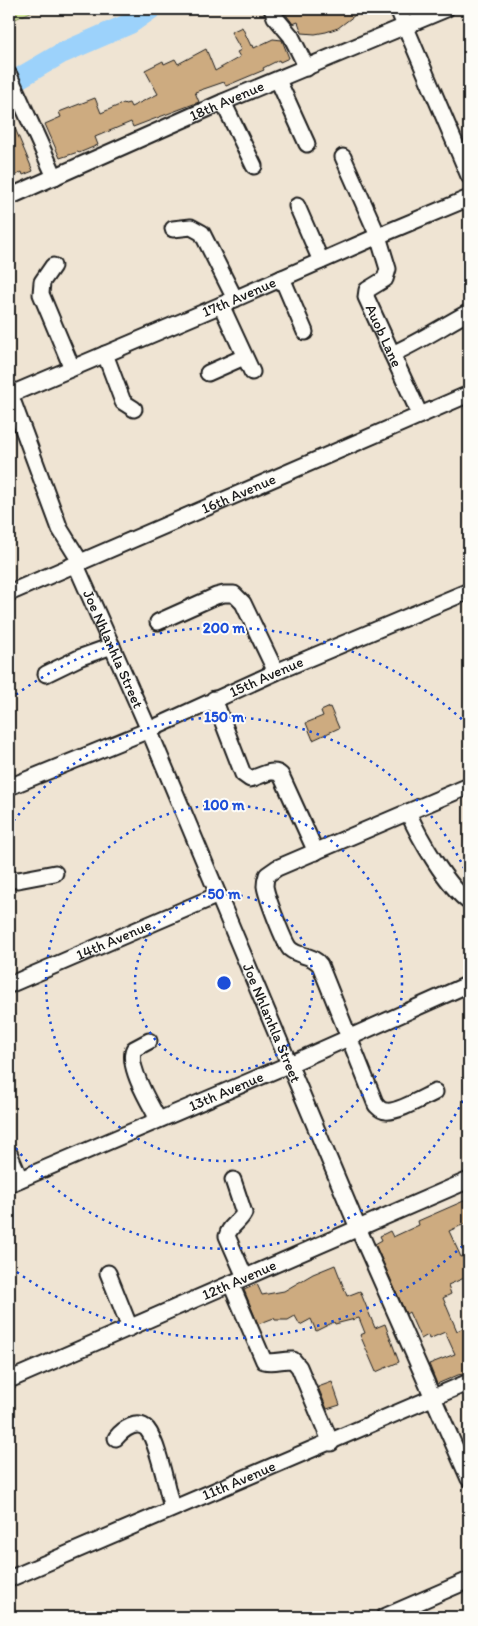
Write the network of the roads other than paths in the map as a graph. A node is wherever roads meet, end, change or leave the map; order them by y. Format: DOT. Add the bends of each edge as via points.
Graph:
graph roads {
  1 [pos="272,9"];
  2 [pos="398,9"];
  3 [pos="446,9"];
  4 [pos="406,27"];
  5 [pos="307,68"];
  6 [pos="9,75"];
  7 [pos="278,80"];
  8 [pos="224,102"];
  9 [pos="307,144"];
  10 [pos="343,157"];
  11 [pos="254,166"];
  12 [pos="469,176"];
  13 [pos="55,177"];
  14 [pos="9,197"];
  15 [pos="469,198"];
  16 [pos="297,206"];
  17 [pos="173,229"];
  18 [pos="378,236"];
  19 [pos="321,261"];
  20 [pos="53,266"];
  21 [pos="282,278"];
  22 [pos="228,302"];
  23 [pos="469,312"];
  24 [pos="305,332"];
  25 [pos="105,354"];
  26 [pos="392,354"];
  27 [pos="244,357"];
  28 [pos="72,368"];
  29 [pos="252,372"];
  30 [pos="208,373"];
  31 [pos="9,394"];
  32 [pos="469,394"];
  33 [pos="134,410"];
  34 [pos="420,415"];
  35 [pos="79,564"];
  36 [pos="469,591"];
  37 [pos="9,593"];
  38 [pos="158,622"];
  39 [pos="112,646"];
  40 [pos="276,672"];
  41 [pos="46,674"];
  42 [pos="214,699"];
  43 [pos="149,730"];
  44 [pos="469,786"];
  45 [pos="9,788"];
  46 [pos="408,812"];
  47 [pos="316,852"];
  48 [pos="55,873"];
  49 [pos="9,879"];
  50 [pos="218,895"];
  51 [pos="469,902"];
  52 [pos="469,984"];
  53 [pos="9,985"];
  54 [pos="348,1037"];
  55 [pos="148,1041"];
  56 [pos="290,1064"];
  57 [pos="436,1092"];
  58 [pos="158,1120"];
  59 [pos="9,1153"];
  60 [pos="233,1180"];
  61 [pos="469,1180"];
  62 [pos="15,1182"];
  63 [pos="358,1228"];
  64 [pos="108,1273"];
  65 [pos="245,1278"];
  66 [pos="231,1284"];
  67 [pos="130,1328"];
  68 [pos="9,1380"];
  69 [pos="469,1382"];
  70 [pos="433,1398"];
  71 [pos="116,1438"];
  72 [pos="331,1443"];
  73 [pos="469,1479"];
  74 [pos="172,1508"];
  75 [pos="9,1579"];
  76 [pos="469,1580"];
  77 [pos="384,1617"];
  1 -- 5 [label="street" via="291,36"];
  2 -- 4 [label="street"];
  3 -- 4 [label="street, 18th Avenue"];
  4 -- 5 [label="street, 18th Avenue"];
  4 -- 12 [label="street"];
  5 -- 7 [label="street, 18th Avenue"];
  6 -- 13 [label="street"];
  7 -- 8 [label="street, 18th Avenue"];
  7 -- 9 [label="street"];
  8 -- 11 [label="street"];
  8 -- 13 [label="street, 18th Avenue"];
  10 -- 18 [label="street"];
  13 -- 14 [label="street, 18th Avenue"];
  15 -- 18 [label="street, 17th Avenue"];
  16 -- 19 [label="street"];
  17 -- 22 [label="street" via="191,228 202,233"];
  18 -- 19 [label="street, 17th Avenue"];
  18 -- 26 [label="street, Auob Lane" via="388,274 366,294"];
  19 -- 21 [label="street, 17th Avenue"];
  20 -- 28 [label="street" via="42,282 42,294"];
  21 -- 22 [label="street, 17th Avenue"];
  21 -- 24 [label="street"];
  22 -- 25 [label="street, 17th Avenue"];
  22 -- 27 [label="street"];
  23 -- 26 [label="street"];
  25 -- 28 [label="street, 17th Avenue"];
  25 -- 33 [label="street" via="123,402"];
  26 -- 34 [label="street, Auob Lane"];
  27 -- 29 [label="street"];
  27 -- 30 [label="street"];
  28 -- 31 [label="street, 17th Avenue"];
  31 -- 35 [label="street, Joe Nhlanhla Street" via="60,529"];
  32 -- 34 [label="street, 16th Avenue"];
  34 -- 35 [label="street, 16th Avenue"];
  35 -- 37 [label="street, 16th Avenue"];
  35 -- 39 [label="street, Joe Nhlanhla Street"];
  36 -- 40 [label="street, 15th Avenue"];
  38 -- 40 [label="street" via="216,596 234,594 243,603"];
  39 -- 41 [label="street"];
  39 -- 43 [label="street, Joe Nhlanhla Street"];
  40 -- 42 [label="street, 15th Avenue"];
  42 -- 43 [label="street, 15th Avenue"];
  42 -- 47 [label="street" via="243,774 250,779 271,771 281,775"];
  43 -- 45 [label="street, 15th Avenue"];
  43 -- 50 [label="street, Joe Nhlanhla Street"];
  44 -- 46 [label="street"];
  46 -- 47 [label="street"];
  46 -- 51 [label="street" via="450,883"];
  47 -- 54 [label="street" via="270,872 265,886 286,944 294,952 312,958 320,965"];
  48 -- 49 [label="street"];
  50 -- 53 [label="street, 14th Avenue"];
  50 -- 56 [label="street, Joe Nhlanhla Street"];
  52 -- 54 [label="street, 13th Avenue"];
  54 -- 56 [label="street, 13th Avenue"];
  54 -- 57 [label="street" via="379,1109 394,1110"];
  55 -- 58 [label="street" via="134,1049 131,1058"];
  56 -- 58 [label="street, 13th Avenue"];
  56 -- 63 [label="street, Joe Nhlanhla Street"];
  58 -- 62 [label="street, 13th Avenue"];
  59 -- 62 [label="street"];
  60 -- 65 [label="street" via="244,1213 227,1236"];
  61 -- 63 [label="street, 12th Avenue"];
  63 -- 65 [label="street, 12th Avenue"];
  63 -- 70 [label="street, Joe Nhlanhla Street"];
  64 -- 67 [label="street"];
  65 -- 66 [label="street, 12th Avenue"];
  66 -- 67 [label="street, 12th Avenue"];
  66 -- 72 [label="street" via="261,1358 266,1362 296,1362"];
  67 -- 68 [label="street, 12th Avenue"];
  69 -- 70 [label="street, 11th Avenue"];
  70 -- 72 [label="street, 11th Avenue"];
  70 -- 73 [label="street, Joe Nhlanhla Street"];
  71 -- 74 [label="street" via="134,1426 146,1428 156,1450"];
  72 -- 74 [label="street, 11th Avenue"];
  74 -- 75 [label="street, 11th Avenue"];
  76 -- 77 [label="street"];
}
